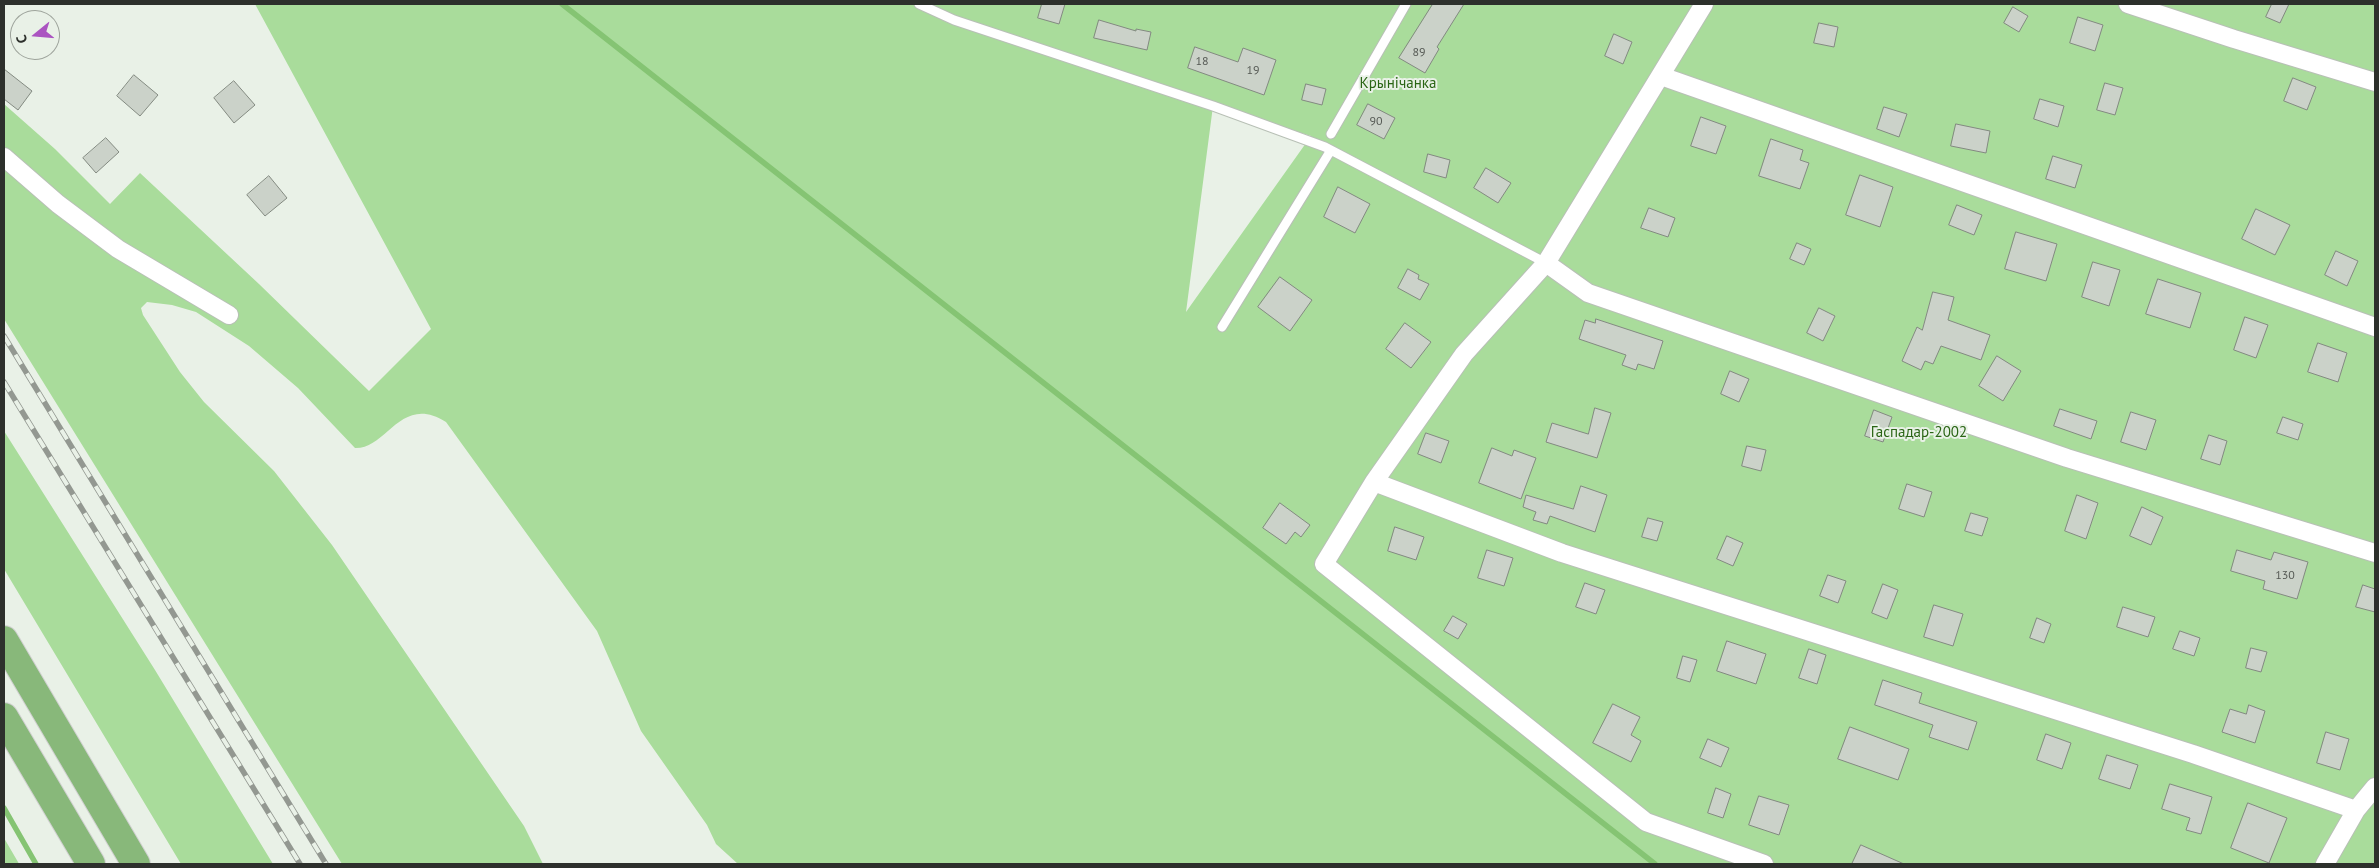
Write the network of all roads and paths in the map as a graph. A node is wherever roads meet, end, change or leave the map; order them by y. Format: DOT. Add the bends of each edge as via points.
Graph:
graph roads {
  1 [pos="919,4"];
  2 [pos="1406,4"];
  3 [pos="1704,4"];
  4 [pos="2128,4"];
  5 [pos="1661,76"];
  6 [pos="2375,82"];
  7 [pos="1331,134"];
  8 [pos="1331,150"];
  9 [pos="4,157"];
  10 [pos="1546,262"];
  11 [pos="229,315"];
  12 [pos="1222,327"];
  13 [pos="2375,327"];
  14 [pos="1374,482"];
  15 [pos="2375,553"];
  16 [pos="4,640"];
  17 [pos="5,719"];
  18 [pos="2375,787"];
  19 [pos="2356,810"];
  20 [pos="91,864"];
  21 [pos="136,864"];
  22 [pos="1764,864"];
  23 [pos="2325,864"];
  1 -- 8 [label="lane" via="954,20 1213,106"];
  2 -- 7 [label="lane"];
  3 -- 5 [label="street"];
  4 -- 6 [label="street"];
  5 -- 10 [label="street"];
  5 -- 13 [label="street"];
  8 -- 10 [label="lane"];
  8 -- 12 [label="lane"];
  9 -- 11 [label="street" via="58,204 118,249"];
  10 -- 14 [label="street" via="1464,354"];
  10 -- 15 [label="street" via="1588,293 2067,458"];
  14 -- 19 [label="street" via="1562,553 2193,754"];
  14 -- 22 [label="street" via="1324,564 1646,822"];
  16 -- 21 [label="highway"];
  17 -- 20 [label="highway"];
  18 -- 19 [label="street"];
  19 -- 23 [label="street"];
}
